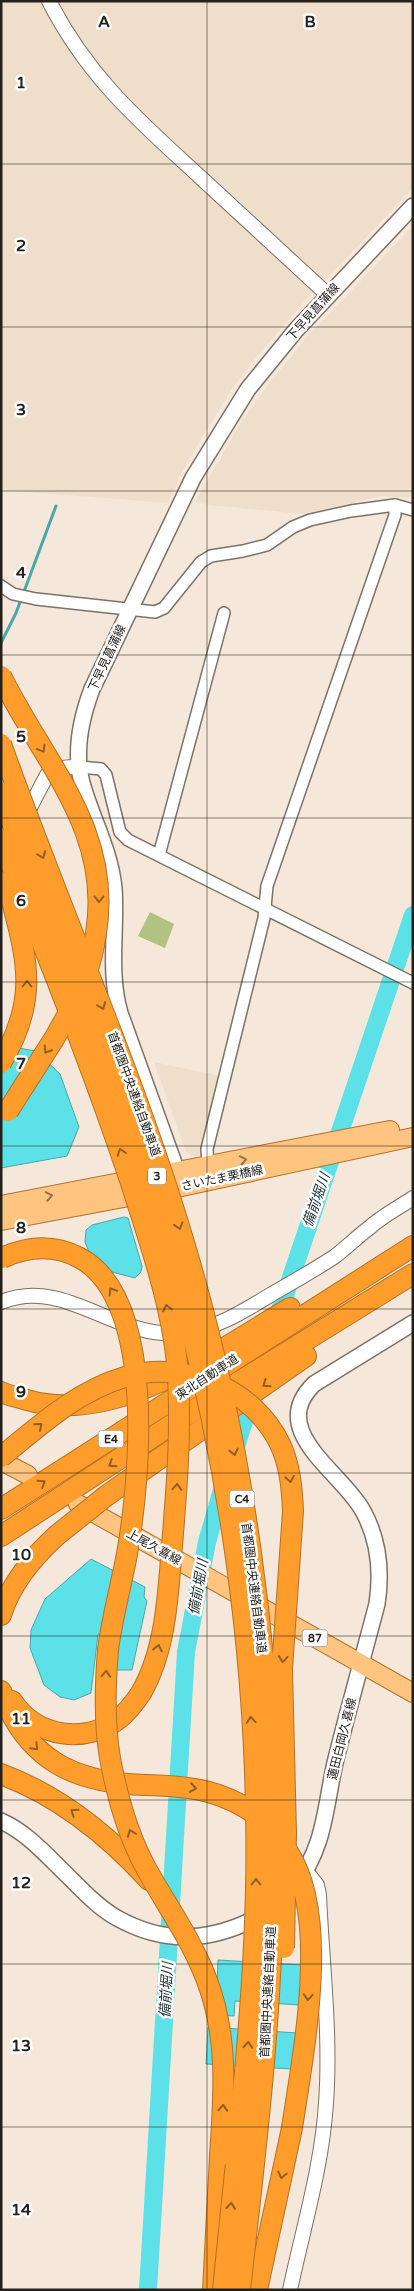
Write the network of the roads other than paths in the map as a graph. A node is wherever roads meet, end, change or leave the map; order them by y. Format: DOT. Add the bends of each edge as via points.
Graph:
graph roads {
  1 [pos="49,1"];
  2 [pos="413,206"];
  3 [pos="328,295"];
  4 [pos="395,505"];
  5 [pos="413,510"];
  6 [pos="1,586"];
  7 [pos="129,610"];
  8 [pos="224,613"];
  9 [pos="1,676"];
  10 [pos="1,744"];
  11 [pos="80,767"];
  12 [pos="1,793"];
  13 [pos="1,839"];
  14 [pos="159,855"];
  15 [pos="1,861"];
  16 [pos="266,909"];
  17 [pos="411,982"];
  18 [pos="1,1063"];
  19 [pos="3,1117"];
  20 [pos="413,1125"];
  21 [pos="413,1136"];
  22 [pos="357,1143"];
  23 [pos="311,1153"];
  24 [pos="208,1166"];
  25 [pos="176,1180"];
  26 [pos="413,1198"];
  27 [pos="1,1205"];
  28 [pos="1,1221"];
  29 [pos="413,1241"];
  30 [pos="413,1246"];
  31 [pos="2,1258"];
  32 [pos="413,1274"];
  33 [pos="324,1295"];
  34 [pos="1,1302"];
  35 [pos="413,1323"];
  36 [pos="309,1347"];
  37 [pos="7,1392"];
  38 [pos="1,1459"];
  39 [pos="28,1475"];
  40 [pos="78,1504"];
  41 [pos="1,1509"];
  42 [pos="1,1536"];
  43 [pos="1,1615"];
  44 [pos="360,1664"];
  45 [pos="1,1680"];
  46 [pos="1,1691"];
  47 [pos="413,1693"];
  48 [pos="1,1774"];
  49 [pos="255,1814"];
  50 [pos="1,1821"];
  51 [pos="306,1871"];
  52 [pos="160,1892"];
  53 [pos="213,2290"];
  54 [pos="223,2290"];
  55 [pos="240,2290"];
  56 [pos="253,2290"];
  57 [pos="257,2290"];
  58 [pos="290,2290"];
  1 -- 3 [label="street" via="66,34 124,107"];
  2 -- 3 [label="main road, 下早見菖蒲線"];
  3 -- 7 [label="main road, 下早見菖蒲線" via="270,359 248,389 193,478"];
  4 -- 5 [label="street"];
  4 -- 7 [label="street" via="380,505 310,520 267,545 211,556 201,562 159,611"];
  4 -- 16 [label="street" via="395,515 267,886"];
  6 -- 7 [label="street" via="13,594 36,599"];
  7 -- 11 [label="main road, 下早見菖蒲線" via="87,702 79,747"];
  8 -- 14 [label="street"];
  9 -- 19 [label="highway, one-way, bridge" via="84,824 92,847 100,893 93,951 78,995 59,1031"];
  10 -- 55 [label="highway, 首都圏中央連絡自動車道 / C4, one-way, bridge" via="125,1066 179,1225 218,1376 250,1544 267,1708 273,1887 263,2080"];
  11 -- 14 [label="street" via="104,771 122,835"];
  11 -- 15 [label="street" via="64,767 48,775"];
  11 -- 25 [label="main road, 下早見菖蒲線" via="112,875 117,1004"];
  49 -- 12 [label="highway, 首都圏中央連絡自動車道 / C4, one-way, bridge" via="245,1641 234,1550 222,1476 186,1309 128,1125"];
  45 -- 13 [label="highway, one-way, bridge" via="15,1706 27,1718 40,1727 72,1735 110,1724 126,1712 141,1693 154,1666 169,1576 179,1427 175,1355 156,1265 91,1068"];
  14 -- 16 [label="street"];
  18 -- 15 [label="highway, one-way, bridge" via="20,1025 27,991 24,953"];
  16 -- 17 [label="street"];
  16 -- 24 [label="street" via="207,1149"];
  20 -- 22 [label="main road, さいたま栗橋線 / 3"];
  21 -- 22 [label="main road, さいたま栗橋線 / 3"];
  22 -- 23 [label="main road, さいたま栗橋線 / 3"];
  24 -- 23 [label="main road, さいたま栗橋線 / 3, one-way"];
  23 -- 25 [label="main road, さいたま栗橋線 / 3"];
  24 -- 25 [label="main road, さいたま栗橋線 / 3"];
  27 -- 25 [label="main road, さいたま栗橋線 / 3, one-way"];
  25 -- 28 [label="main road, さいたま栗橋線 / 3"];
  26 -- 34 [label="street" via="333,1257 241,1313 202,1329 162,1333 133,1328 47,1295 22,1296"];
  29 -- 33 [label="highway" via="383,1254"];
  30 -- 33 [label="highway, 東北自動車道 / E4"];
  52 -- 31 [label="highway, one-way, bridge" via="138,1851 123,1810 110,1756 106,1720 109,1647 127,1553 136,1469 136,1387 129,1336 116,1298 98,1272 86,1262 72,1254 44,1247 29,1248"];
  32 -- 36 [label="highway" via="386,1292 363,1314"];
  33 -- 37 [label="highway" via="192,1366 115,1398 79,1406 54,1406"];
  41 -- 33 [label="highway, 東北自動車道 / E4, one-way" via="220,1368"];
  35 -- 44 [label="main road, 蓮田白岡久喜線" via="314,1384 299,1407 298,1423 304,1439 356,1499 377,1545 378,1594"];
  36 -- 42 [label="highway, 東北自動車道 / E4, one-way, bridge" via="211,1400"];
  36 -- 43 [label="highway, one-way, bridge" via="56,1536 22,1574"];
  38 -- 39 [label="main road"];
  38 -- 56 [label="highway, one-way, bridge" via="52,1415 92,1390 126,1376 157,1372 210,1380 237,1395 273,1430 286,1460 293,1511 282,1669 286,1919 274,2088"];
  40 -- 44 [label="main road, 上尾久喜線 / 87"];
  44 -- 47 [label="main road, 上尾久喜線 / 87"];
  44 -- 51 [label="main road, 蓮田白岡久喜線" via="316,1853"];
  46 -- 49 [label="highway, one-way, bridge" via="15,1723 53,1763 95,1781 177,1786 222,1795"];
  52 -- 48 [label="highway, one-way, bridge" via="126,1854 98,1830 54,1799"];
  54 -- 49 [label="highway, 首都圏中央連絡自動車道 / C4, one-way, bridge" via="252,1988"];
  49 -- 57 [label="highway, one-way, bridge" via="276,1836 299,1872 310,1915 312,1942 292,2128"];
  50 -- 51 [label="main road, 蓮田白岡久喜線" via="15,1827 117,1918 153,1934 193,1938 242,1926 267,1913"];
  51 -- 58 [label="street" via="317,1885 319,1894 328,2073 316,2177"];
  53 -- 52 [label="highway, one-way, bridge" via="224,2084 222,2045 207,1980 186,1934"];
}
